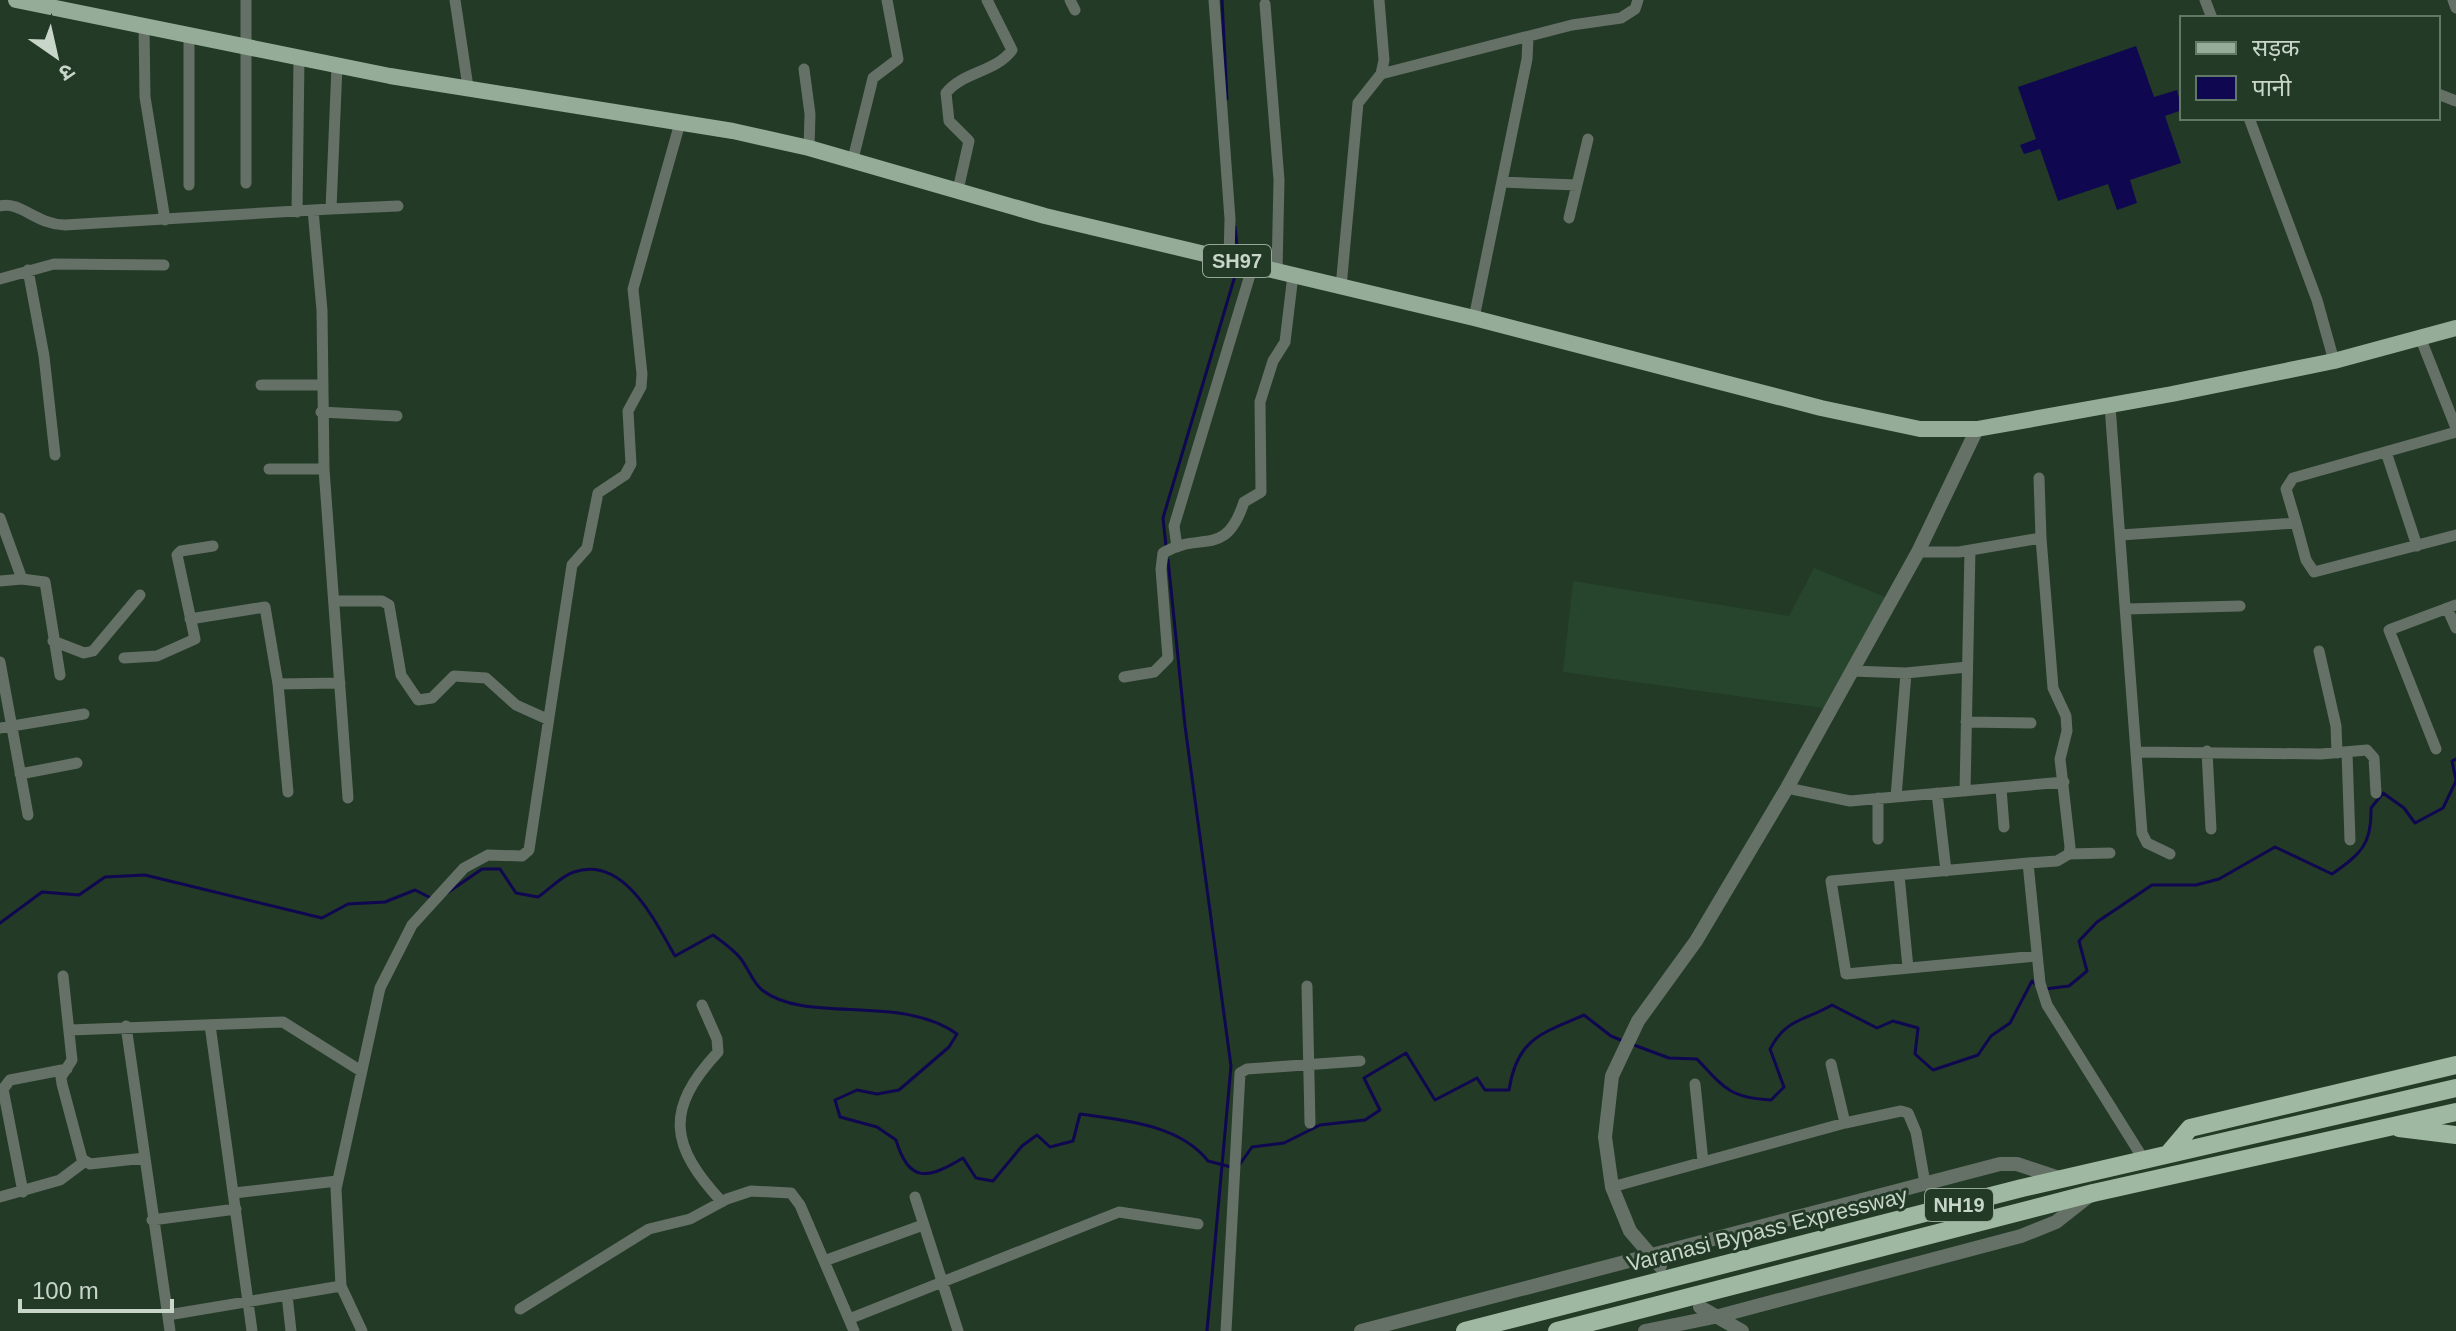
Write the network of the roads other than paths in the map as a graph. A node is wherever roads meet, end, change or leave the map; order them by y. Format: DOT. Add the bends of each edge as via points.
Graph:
graph roads {
  1 [pos="16,0"];
  2 [pos="246,0"];
  3 [pos="455,0"];
  4 [pos="887,0"];
  5 [pos="987,0"];
  6 [pos="1214,0"];
  7 [pos="1379,0"];
  8 [pos="1638,0"];
  9 [pos="2453,0"];
  10 [pos="1265,4"];
  11 [pos="2456,8"];
  12 [pos="144,26"];
  13 [pos="189,35"];
  14 [pos="1528,39"];
  15 [pos="248,48"];
  16 [pos="299,59"];
  17 [pos="337,66"];
  18 [pos="804,69"];
  19 [pos="1381,74"];
  20 [pos="468,87"];
  21 [pos="2250,120"];
  22 [pos="680,123"];
  23 [pos="1588,139"];
  24 [pos="809,148"];
  25 [pos="853,159"];
  26 [pos="1502,182"];
  27 [pos="246,183"];
  28 [pos="189,185"];
  29 [pos="1577,185"];
  30 [pos="958,190"];
  31 [pos="0,206"];
  32 [pos="398,206"];
  33 [pos="331,209"];
  34 [pos="313,210"];
  35 [pos="297,212"];
  36 [pos="1569,218"];
  37 [pos="165,220"];
  38 [pos="1229,258"];
  39 [pos="164,265"];
  40 [pos="1253,265"];
  41 [pos="28,270"];
  42 [pos="1285,273"];
  43 [pos="0,279"];
  44 [pos="1341,287"];
  45 [pos="1474,318"];
  46 [pos="2456,328"];
  47 [pos="2420,337"];
  48 [pos="2334,361"];
  49 [pos="261,385"];
  50 [pos="321,385"];
  51 [pos="2110,406"];
  52 [pos="321,412"];
  53 [pos="397,416"];
  54 [pos="1977,429"];
  55 [pos="2456,430"];
  56 [pos="2386,452"];
  57 [pos="55,455"];
  58 [pos="269,469"];
  59 [pos="324,469"];
  60 [pos="2039,478"];
  61 [pos="0,518"];
  62 [pos="2296,523"];
  63 [pos="2121,535"];
  64 [pos="2456,535"];
  65 [pos="2041,538"];
  66 [pos="213,546"];
  67 [pos="2417,546"];
  68 [pos="1177,547"];
  69 [pos="1970,550"];
  70 [pos="1918,552"];
  71 [pos="22,579"];
  72 [pos="0,581"];
  73 [pos="140,595"];
  74 [pos="334,601"];
  75 [pos="2240,606"];
  76 [pos="2452,606"];
  77 [pos="2127,609"];
  78 [pos="190,619"];
  79 [pos="2456,628"];
  80 [pos="53,641"];
  81 [pos="2319,651"];
  82 [pos="124,658"];
  83 [pos="0,662"];
  84 [pos="1967,667"];
  85 [pos="1852,671"];
  86 [pos="1906,673"];
  87 [pos="60,675"];
  88 [pos="1124,677"];
  89 [pos="340,683"];
  90 [pos="278,684"];
  91 [pos="84,714"];
  92 [pos="547,719"];
  93 [pos="1966,722"];
  94 [pos="2031,723"];
  95 [pos="5,727"];
  96 [pos="2436,749"];
  97 [pos="2207,751"];
  98 [pos="2137,752"];
  99 [pos="2342,752"];
  100 [pos="77,763"];
  101 [pos="20,774"];
  102 [pos="2064,782"];
  103 [pos="1787,788"];
  104 [pos="2001,788"];
  105 [pos="1965,791"];
  106 [pos="288,792"];
  107 [pos="1937,793"];
  108 [pos="2376,793"];
  109 [pos="1896,797"];
  110 [pos="348,798"];
  111 [pos="1878,798"];
  112 [pos="28,815"];
  113 [pos="2004,827"];
  114 [pos="2211,829"];
  115 [pos="1878,839"];
  116 [pos="2350,840"];
  117 [pos="2110,853"];
  118 [pos="2069,854"];
  119 [pos="2170,854"];
  120 [pos="2028,863"];
  121 [pos="1946,871"];
  122 [pos="1899,875"];
  123 [pos="2037,956"];
  124 [pos="1908,968"];
  125 [pos="63,976"];
  126 [pos="1307,986"];
  127 [pos="702,1005"];
  128 [pos="210,1025"];
  129 [pos="126,1026"];
  130 [pos="70,1030"];
  131 [pos="1360,1061"];
  132 [pos="1309,1064"];
  133 [pos="1831,1064"];
  134 [pos="2456,1065"];
  135 [pos="67,1069"];
  136 [pos="361,1071"];
  137 [pos="1695,1084"];
  138 [pos="2456,1088"];
  139 [pos="2456,1112"];
  140 [pos="1310,1123"];
  141 [pos="1845,1123"];
  142 [pos="2387,1127"];
  143 [pos="2456,1135"];
  144 [pos="2168,1154"];
  145 [pos="145,1158"];
  146 [pos="2144,1160"];
  147 [pos="84,1162"];
  148 [pos="1703,1162"];
  149 [pos="2062,1179"];
  150 [pos="337,1181"];
  151 [pos="1925,1183"];
  152 [pos="1612,1187"];
  153 [pos="23,1192"];
  154 [pos="234,1193"];
  155 [pos="2093,1193"];
  156 [pos="0,1197"];
  157 [pos="915,1197"];
  158 [pos="722,1202"];
  159 [pos="236,1209"];
  160 [pos="152,1220"];
  161 [pos="1198,1224"];
  162 [pos="923,1225"];
  163 [pos="1649,1253"];
  164 [pos="824,1261"];
  165 [pos="1660,1266"];
  166 [pos="941,1284"];
  167 [pos="341,1286"];
  168 [pos="287,1295"];
  169 [pos="249,1302"];
  170 [pos="1700,1307"];
  171 [pos="520,1309"];
  172 [pos="168,1315"];
  173 [pos="1719,1316"];
  174 [pos="849,1319"];
  175 [pos="1654,1330"];
  176 [pos="170,1331"];
  177 [pos="252,1331"];
  178 [pos="291,1331"];
  179 [pos="362,1331"];
  180 [pos="854,1331"];
  181 [pos="958,1331"];
  182 [pos="1226,1331"];
  183 [pos="1361,1331"];
  184 [pos="1465,1331"];
  185 [pos="1557,1331"];
  186 [pos="1742,1331"];
  1 -- 12 [label="main road, SH97"];
  2 -- 15 [label="street"];
  3 -- 20 [label="street"];
  4 -- 25 [label="street" via="898,59 873,78"];
  5 -- 30 [label="street" via="1012,50 946,93 949,121 969,141"];
  6 -- 38 [label="street"];
  7 -- 19 [label="street"];
  8 -- 14 [label="street" via="1621,18"];
  9 -- 11 [label="street"];
  10 -- 42 [label="street"];
  12 -- 13 [label="main road, SH97"];
  12 -- 37 [label="street" via="145,97"];
  13 -- 15 [label="main road, SH97"];
  13 -- 28 [label="street"];
  14 -- 19 [label="street"];
  14 -- 26 [label="street"];
  15 -- 16 [label="main road, SH97"];
  15 -- 27 [label="street"];
  16 -- 17 [label="main road, SH97"];
  16 -- 35 [label="street"];
  17 -- 20 [label="main road, SH97"];
  17 -- 33 [label="street"];
  18 -- 24 [label="street"];
  19 -- 44 [label="street" via="1358,103"];
  20 -- 22 [label="main road, SH97"];
  21 -- 48 [label="street" via="2317,300"];
  22 -- 24 [label="main road, SH97"];
  22 -- 92 [label="street" via="633,289 642,374 627,418 631,464 625,475 598,493 587,548 572,565"];
  23 -- 29 [label="street"];
  24 -- 25 [label="main road, SH97"];
  25 -- 30 [label="main road, SH97"];
  26 -- 29 [label="street"];
  26 -- 45 [label="street"];
  29 -- 36 [label="street"];
  30 -- 38 [label="main road, SH97" via="1045,216"];
  31 -- 37 [label="street" via="17,206 52,225"];
  32 -- 33 [label="street"];
  33 -- 34 [label="street"];
  34 -- 35 [label="street"];
  34 -- 50 [label="street" via="322,310"];
  35 -- 37 [label="street"];
  38 -- 40 [label="main road, SH97"];
  39 -- 41 [label="street" via="69,263"];
  40 -- 42 [label="main road, SH97"];
  40 -- 68 [label="street" via="1174,526"];
  41 -- 43 [label="street"];
  41 -- 57 [label="street"];
  42 -- 44 [label="main road, SH97"];
  42 -- 68 [label="street" via="1285,342 1260,402 1261,492 1244,502 1232,531"];
  44 -- 45 [label="main road, SH97"];
  45 -- 54 [label="main road, SH97" via="1888,424"];
  46 -- 47 [label="main road, SH97"];
  47 -- 48 [label="main road, SH97"];
  47 -- 55 [label="street"];
  48 -- 51 [label="main road, SH97"];
  49 -- 50 [label="street"];
  50 -- 52 [label="street"];
  51 -- 54 [label="main road, SH97"];
  51 -- 63 [label="street"];
  52 -- 53 [label="street"];
  52 -- 59 [label="street"];
  54 -- 70 [label="street"];
  55 -- 56 [label="street"];
  56 -- 62 [label="street" via="2293,478 2286,489"];
  56 -- 67 [label="street"];
  58 -- 59 [label="street"];
  59 -- 74 [label="street"];
  60 -- 65 [label="street"];
  61 -- 71 [label="street"];
  62 -- 63 [label="street"];
  62 -- 67 [label="street" via="2314,572"];
  63 -- 77 [label="street"];
  64 -- 67 [label="street"];
  65 -- 69 [label="street"];
  65 -- 102 [label="street" via="2053,688 2066,716 2060,759"];
  66 -- 78 [label="street" via="178,553"];
  68 -- 88 [label="street" via="1163,553 1161,569 1168,658 1154,672"];
  69 -- 70 [label="street"];
  69 -- 84 [label="street"];
  70 -- 85 [label="street"];
  71 -- 72 [label="street"];
  71 -- 80 [label="street" via="45,582"];
  73 -- 80 [label="street" via="93,651 84,653"];
  74 -- 89 [label="street"];
  74 -- 92 [label="street" via="389,605 401,675 418,700 432,698 454,676 480,676 516,705"];
  75 -- 77 [label="street"];
  76 -- 79 [label="street"];
  76 -- 96 [label="street" via="2389,630"];
  77 -- 98 [label="street"];
  78 -- 82 [label="street" via="192,642 157,656"];
  78 -- 90 [label="street" via="263,605"];
  80 -- 87 [label="street"];
  81 -- 99 [label="street"];
  83 -- 95 [label="street"];
  84 -- 86 [label="street"];
  84 -- 93 [label="street"];
  85 -- 86 [label="street"];
  85 -- 103 [label="street"];
  86 -- 109 [label="street"];
  89 -- 90 [label="street"];
  89 -- 110 [label="street"];
  90 -- 106 [label="street"];
  91 -- 95 [label="street"];
  92 -- 136 [label="street" via="529,850 522,856 488,855 471,862 412,925 380,988"];
  93 -- 94 [label="street"];
  93 -- 105 [label="street"];
  95 -- 101 [label="street"];
  97 -- 98 [label="street"];
  97 -- 99 [label="street"];
  97 -- 114 [label="street"];
  98 -- 119 [label="street" via="2142,833 2147,843"];
  99 -- 108 [label="street" via="2371,753"];
  99 -- 116 [label="street"];
  100 -- 101 [label="street"];
  101 -- 112 [label="street"];
  102 -- 104 [label="street"];
  102 -- 118 [label="street"];
  103 -- 111 [label="street" via="1839,800"];
  103 -- 152 [label="street" via="1696,941 1638,1021 1612,1076 1605,1137"];
  104 -- 105 [label="street"];
  104 -- 113 [label="street"];
  105 -- 107 [label="street"];
  107 -- 109 [label="street"];
  107 -- 121 [label="street"];
  109 -- 111 [label="street"];
  111 -- 115 [label="street"];
  117 -- 118 [label="street"];
  118 -- 120 [label="street" via="2057,861"];
  120 -- 121 [label="street"];
  120 -- 123 [label="street"];
  121 -- 122 [label="street"];
  122 -- 124 [label="street"];
  122 -- 124 [label="street" via="1831,881 1846,974"];
  123 -- 124 [label="street"];
  123 -- 146 [label="street" via="2041,988"];
  125 -- 130 [label="street"];
  126 -- 132 [label="street"];
  127 -- 158 [label="street" via="718,1052 688,1088 680,1105 679,1129 691,1164"];
  128 -- 129 [label="street"];
  128 -- 136 [label="street" via="283,1022"];
  128 -- 154 [label="street"];
  129 -- 130 [label="street"];
  129 -- 145 [label="street"];
  130 -- 135 [label="street" via="72,1060"];
  131 -- 132 [label="street"];
  132 -- 140 [label="street"];
  132 -- 182 [label="street" via="1240,1073"];
  133 -- 141 [label="street"];
  134 -- 144 [label="highway" via="2190,1128"];
  135 -- 147 [label="street" via="62,1084"];
  135 -- 153 [label="street" via="10,1080 3,1089"];
  136 -- 150 [label="street"];
  137 -- 148 [label="street"];
  138 -- 144 [label="highway, Varanasi Bypass Expressway / NH19"];
  139 -- 142 [label="highway, Varanasi Bypass Expressway / NH19"];
  141 -- 148 [label="street"];
  141 -- 151 [label="street" via="1908,1113"];
  142 -- 143 [label="highway"];
  142 -- 155 [label="highway, Varanasi Bypass Expressway / NH19"];
  144 -- 146 [label="highway, Varanasi Bypass Expressway / NH19"];
  145 -- 147 [label="street"];
  145 -- 160 [label="street"];
  146 -- 149 [label="highway, Varanasi Bypass Expressway / NH19"];
  147 -- 153 [label="street" via="60,1180"];
  148 -- 152 [label="street"];
  149 -- 151 [label="street" via="2000,1164"];
  149 -- 184 [label="highway, Varanasi Bypass Expressway / NH19"];
  150 -- 154 [label="street"];
  150 -- 167 [label="street"];
  151 -- 163 [label="street"];
  152 -- 163 [label="street" via="1630,1231"];
  153 -- 156 [label="street"];
  154 -- 159 [label="street"];
  155 -- 173 [label="street" via="2056,1222 2021,1236"];
  155 -- 185 [label="highway, Varanasi Bypass Expressway / NH19"];
  157 -- 162 [label="street"];
  158 -- 164 [label="street" via="751,1191 791,1193"];
  158 -- 171 [label="street" via="690,1219 649,1229"];
  159 -- 160 [label="street"];
  159 -- 169 [label="street"];
  160 -- 172 [label="street"];
  161 -- 166 [label="street" via="1119,1212"];
  162 -- 164 [label="street"];
  162 -- 166 [label="street"];
  163 -- 165 [label="street"];
  163 -- 183 [label="street"];
  164 -- 174 [label="street"];
  166 -- 174 [label="street"];
  166 -- 181 [label="street"];
  167 -- 168 [label="street"];
  167 -- 179 [label="street"];
  168 -- 169 [label="street"];
  168 -- 178 [label="street"];
  169 -- 172 [label="street"];
  169 -- 177 [label="street"];
  170 -- 173 [label="street"];
  172 -- 176 [label="street"];
  173 -- 175 [label="street"];
  173 -- 186 [label="street"];
  174 -- 180 [label="street"];
}
